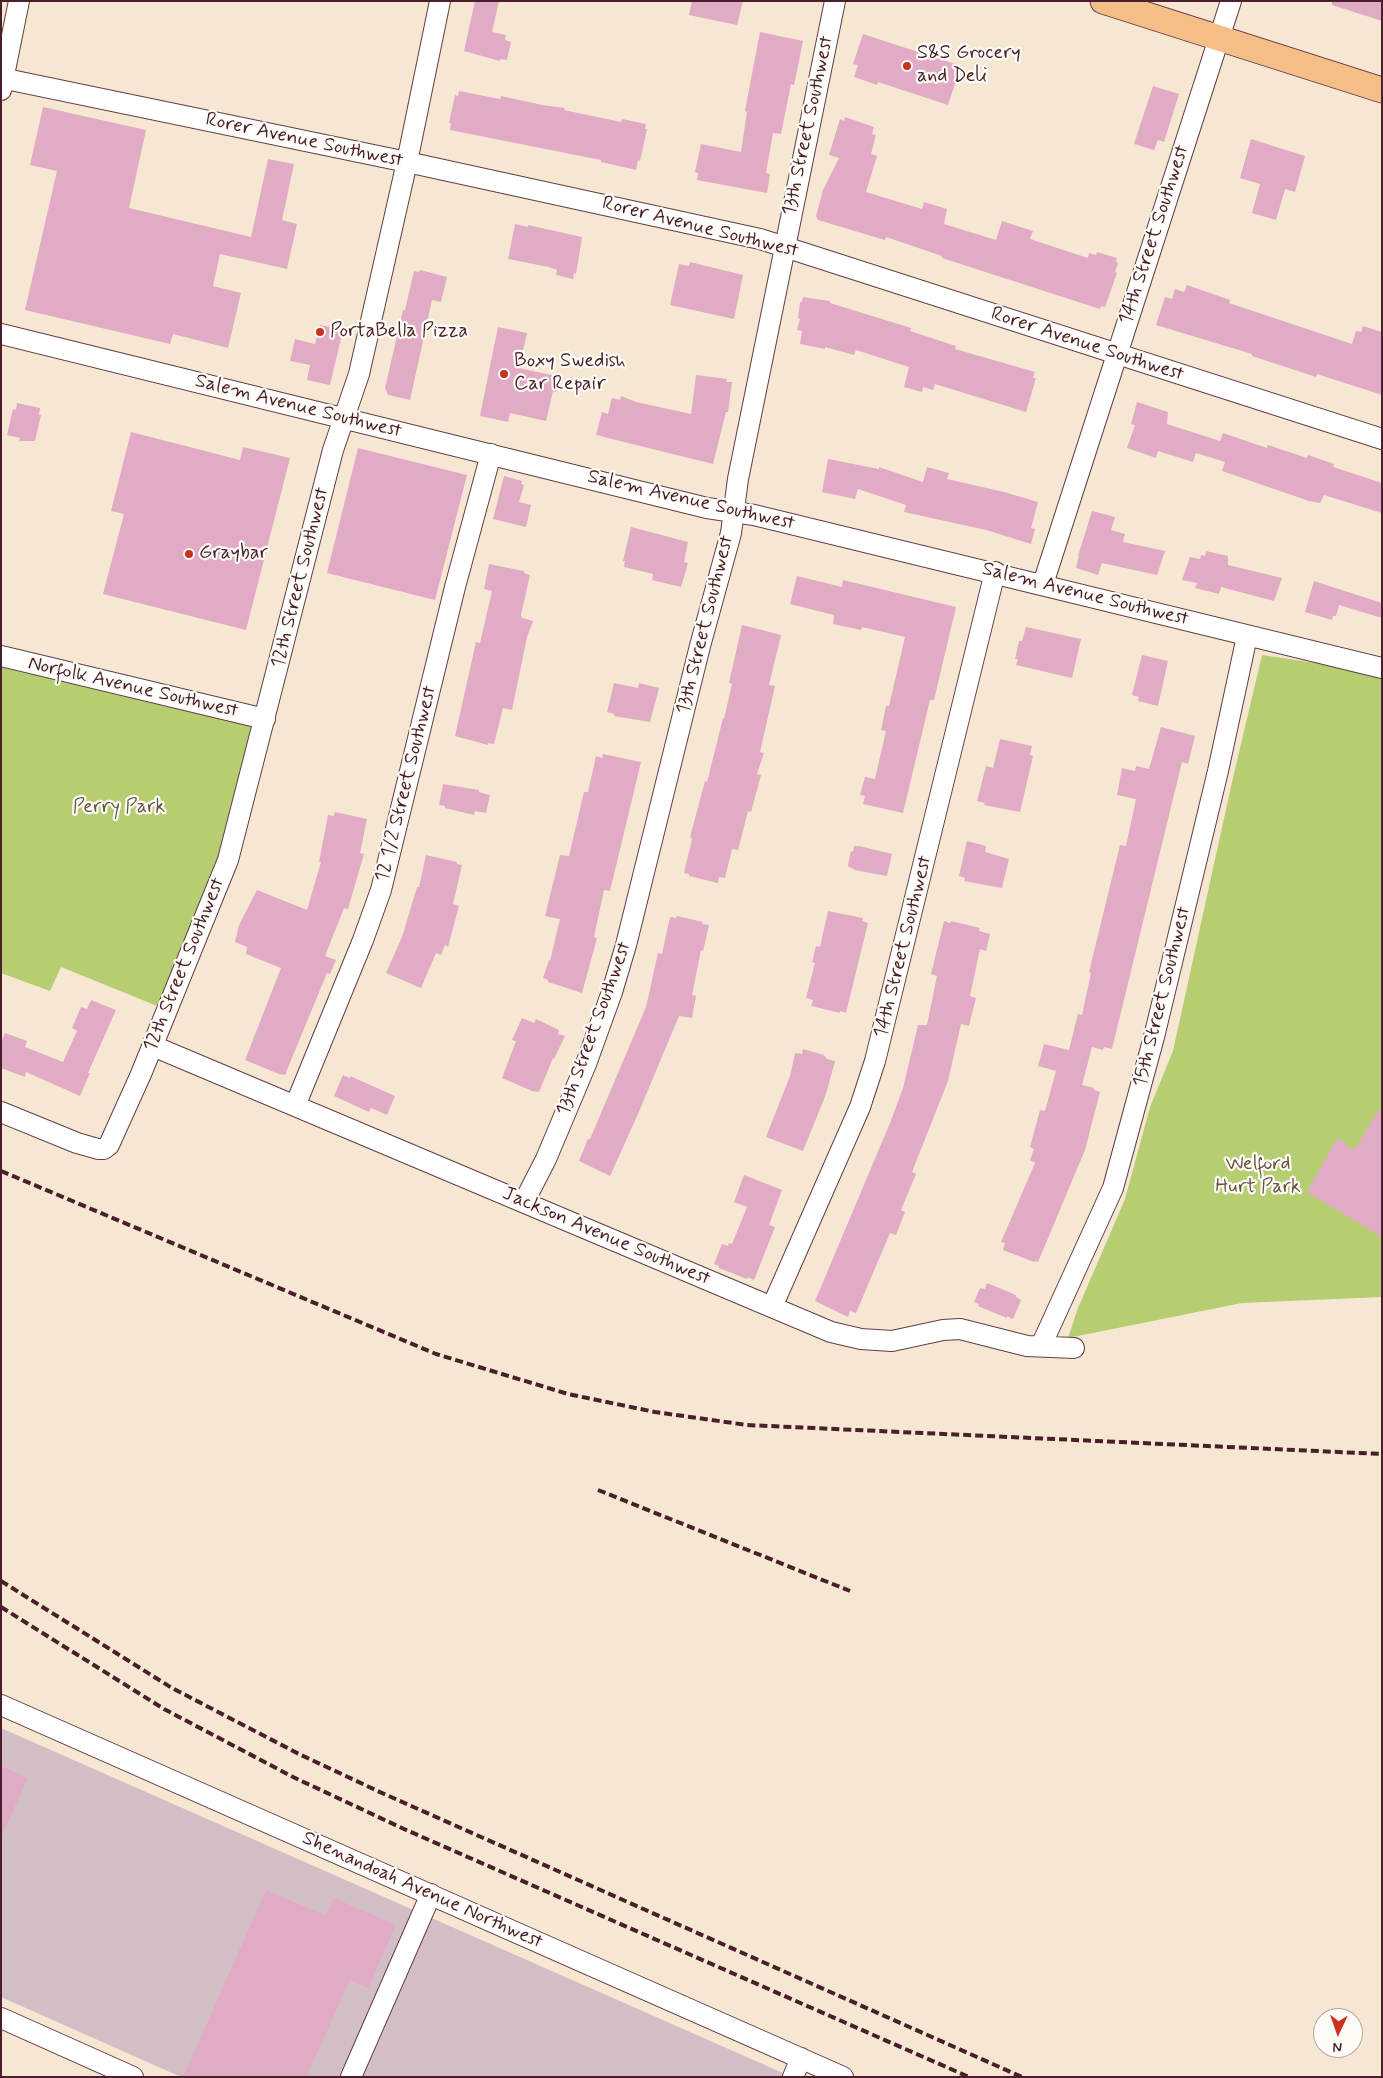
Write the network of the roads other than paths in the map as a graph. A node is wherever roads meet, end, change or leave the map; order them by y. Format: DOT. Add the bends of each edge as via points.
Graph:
graph roads {
  1 [pos="19,1"];
  2 [pos="440,1"];
  3 [pos="835,1"];
  4 [pos="1103,1"];
  5 [pos="1231,1"];
  6 [pos="1219,38"];
  7 [pos="2,82"];
  8 [pos="1382,90"];
  9 [pos="407,162"];
  10 [pos="785,246"];
  11 [pos="1,334"];
  12 [pos="1116,355"];
  13 [pos="343,419"];
  14 [pos="1382,439"];
  15 [pos="491,454"];
  16 [pos="733,511"];
  17 [pos="995,572"];
  18 [pos="1043,584"];
  19 [pos="1247,636"];
  20 [pos="1,656"];
  21 [pos="1382,668"];
  22 [pos="265,719"];
  23 [pos="153,1046"];
  24 [pos="295,1106"];
  25 [pos="1,1112"];
  26 [pos="524,1202"];
  27 [pos="772,1308"];
  28 [pos="1041,1346"];
  29 [pos="1074,1348"];
  30 [pos="1,1705"];
  31 [pos="431,1894"];
  32 [pos="1,2018"];
  33 [pos="801,2058"];
  34 [pos="133,2077"];
  35 [pos="351,2077"];
  36 [pos="793,2077"];
  37 [pos="843,2077"];
  1 -- 7 [label="street"];
  2 -- 9 [label="street, 12th Street Southwest"];
  3 -- 10 [label="street, 13th Street Southwest"];
  4 -- 6 [label="main road"];
  5 -- 6 [label="street, 14th Street Southwest"];
  6 -- 8 [label="main road"];
  6 -- 12 [label="street, 14th Street Southwest"];
  7 -- 9 [label="street, Rorer Avenue Southwest"];
  9 -- 10 [label="street, Rorer Avenue Southwest" via="644,212"];
  9 -- 13 [label="street, 12th Street Southwest" via="359,374"];
  10 -- 12 [label="street, Rorer Avenue Southwest"];
  10 -- 16 [label="street, 13th Street Southwest"];
  11 -- 13 [label="street, Salem Avenue Southwest"];
  12 -- 14 [label="street, Rorer Avenue Southwest"];
  12 -- 18 [label="street, 14th Street Southwest"];
  13 -- 15 [label="street, Salem Avenue Southwest"];
  13 -- 22 [label="street, 12th Street Southwest"];
  15 -- 16 [label="street, Salem Avenue Southwest" via="707,508"];
  15 -- 24 [label="street, 12 1/2 Street Southwest" via="381,890"];
  16 -- 17 [label="street, Salem Avenue Southwest"];
  16 -- 26 [label="street, 13th Street Southwest" via="731,533 612,992 586,1064"];
  17 -- 18 [label="street, Salem Avenue Southwest"];
  17 -- 27 [label="street, 14th Street Southwest" via="875,1061 860,1107"];
  18 -- 19 [label="street, Salem Avenue Southwest"];
  19 -- 21 [label="street, Salem Avenue Southwest"];
  19 -- 28 [label="street, 15th Street Southwest" via="1154,1037 1113,1188"];
  20 -- 22 [label="street, Norfolk Avenue Southwest"];
  22 -- 23 [label="street, 12th Street Southwest" via="228,860"];
  23 -- 24 [label="street, Jackson Avenue Southwest"];
  23 -- 25 [label="street, 12th Street Southwest" via="112,1139 104,1149 98,1150"];
  24 -- 26 [label="street, Jackson Avenue Southwest"];
  26 -- 27 [label="street, Jackson Avenue Southwest"];
  27 -- 28 [label="street, Jackson Avenue Southwest" via="831,1332 861,1339 892,1341 960,1329 1027,1346"];
  28 -- 29 [label="street, Jackson Avenue Southwest"];
  30 -- 31 [label="street, Shenandoah Avenue Northwest"];
  31 -- 33 [label="street, Shenandoah Avenue Northwest"];
  31 -- 35 [label="street"];
  32 -- 34 [label="street"];
  33 -- 36 [label="street"];
  33 -- 37 [label="street, Shenandoah Avenue Northwest"];
}
